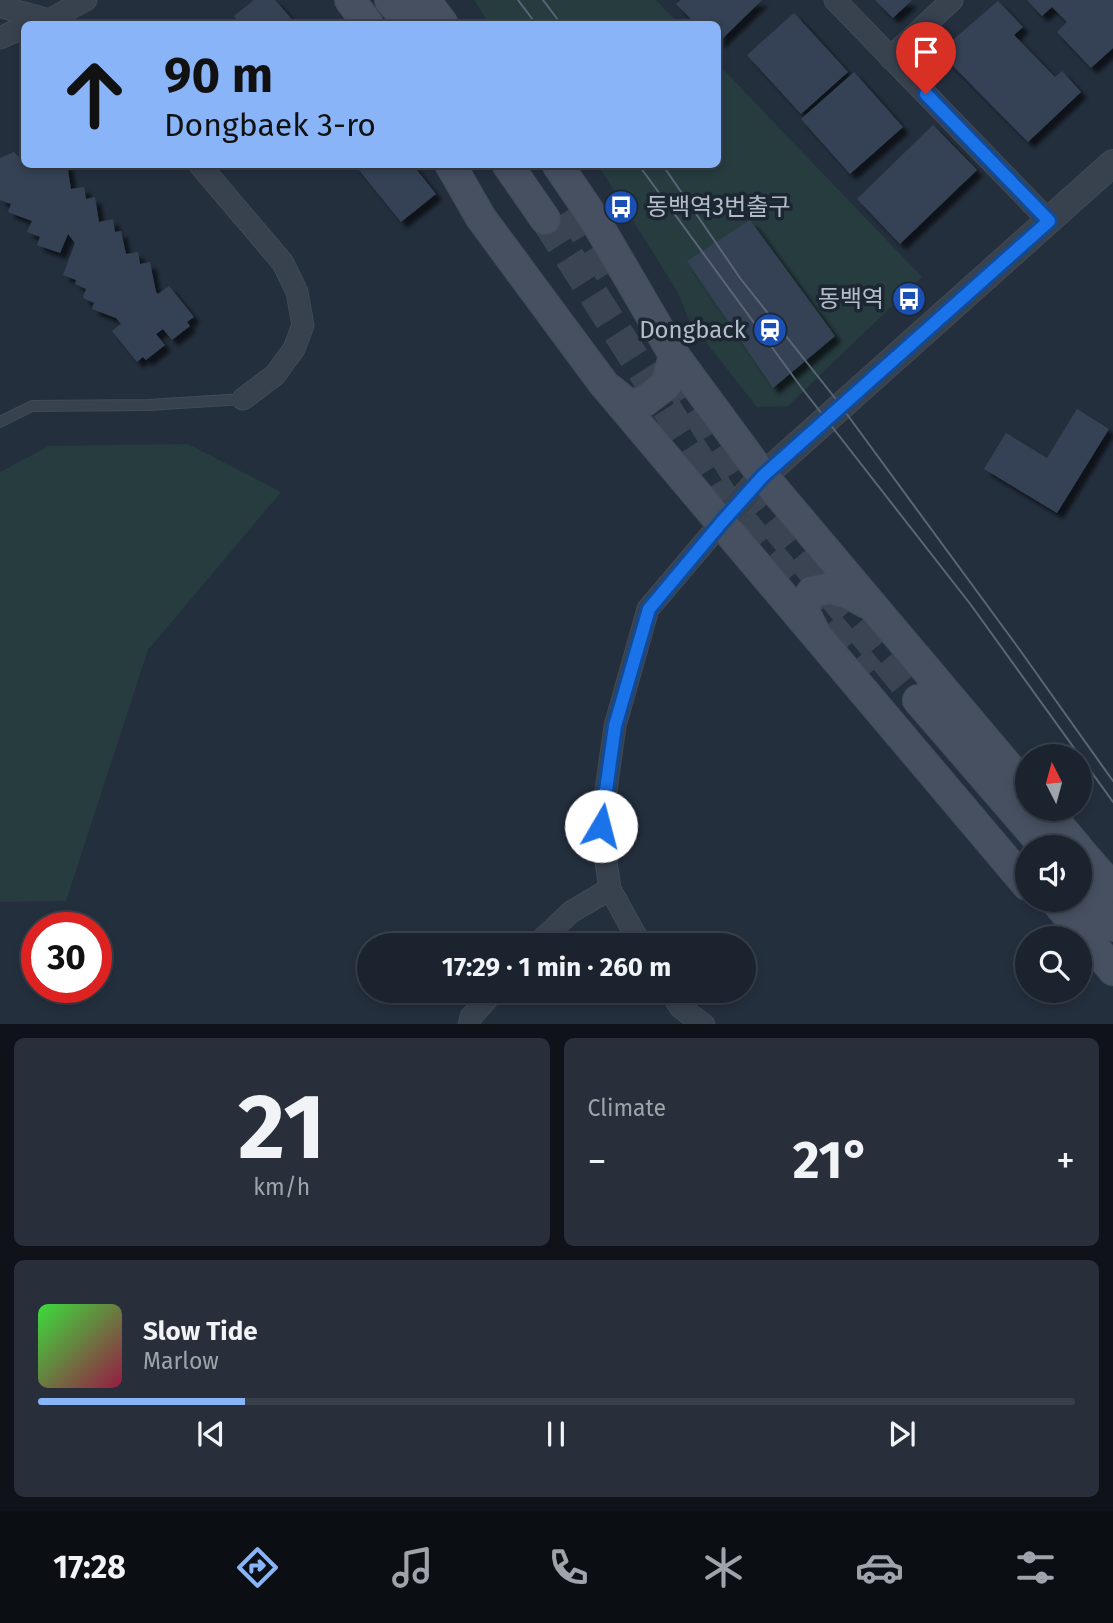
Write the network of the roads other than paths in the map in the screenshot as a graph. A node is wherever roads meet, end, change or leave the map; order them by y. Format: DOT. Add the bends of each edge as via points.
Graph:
graph roads {
  1 [pos="86,0"];
  2 [pos="349,0"];
  3 [pos="390,0"];
  4 [pos="425,0"];
  5 [pos="447,0"];
  6 [pos="835,0"];
  7 [pos="952,0"];
  8 [pos="0,6"];
  9 [pos="42,21"];
  10 [pos="50,21"];
  11 [pos="366,21"];
  12 [pos="408,21"];
  13 [pos="441,21"];
  14 [pos="462,21"];
  15 [pos="21,28"];
  16 [pos="0,38"];
  17 [pos="890,58"];
  18 [pos="1113,163"];
  19 [pos="202,168"];
  20 [pos="452,168"];
  21 [pos="512,168"];
  22 [pos="540,168"];
  23 [pos="560,168"];
  24 [pos="1049,221"];
  25 [pos="674,355"];
  26 [pos="603,383"];
  27 [pos="243,399"];
  28 [pos="0,422"];
  29 [pos="763,476"];
  30 [pos="721,523"];
  31 [pos="873,607"];
  32 [pos="815,633"];
  33 [pos="1015,775"];
  34 [pos="1055,821"];
  35 [pos="1034,835"];
  36 [pos="1066,835"];
  37 [pos="1015,849"];
  38 [pos="1092,865"];
  39 [pos="1015,871"];
  40 [pos="610,889"];
  41 [pos="1113,889"];
  42 [pos="1092,901"];
  43 [pos="1048,912"];
  44 [pos="1065,912"];
  45 [pos="1060,926"];
  46 [pos="1113,926"];
  47 [pos="549,933"];
  48 [pos="634,933"];
  49 [pos="1092,967"];
  50 [pos="1113,970"];
  51 [pos="1113,994"];
  52 [pos="483,1003"];
  53 [pos="678,1003"];
  54 [pos="469,1024"];
  55 [pos="704,1024"];
  1 -- 10 [label="street"];
  2 -- 11 [label="main road"];
  3 -- 12 [label="main road"];
  4 -- 13 [label="main road"];
  5 -- 14 [label="main road"];
  6 -- 17 [label="street"];
  7 -- 17 [label="street"];
  8 -- 9 [label="street"];
  15 -- 16 [label="street"];
  17 -- 24 [label="street"];
  18 -- 24 [label="street"];
  19 -- 27 [label="street" via="283,264 297,292 303,325 294,349 275,375"];
  20 -- 26 [label="main road" via="481,218"];
  21 -- 22 [label="main road" via="557,214"];
  23 -- 25 [label="main road"];
  24 -- 29 [label="street"];
  25 -- 26 [label="main road" via="666,384 645,401 629,405"];
  25 -- 29 [label="main road"];
  26 -- 30 [label="main road"];
  27 -- 28 [label="lane" via="32,406"];
  29 -- 30 [label="street"];
  29 -- 31 [label="main road"];
  30 -- 32 [label="main road"];
  30 -- 40 [label="street" via="649,609 615,726 601,826"];
  31 -- 32 [label="main road" via="830,588 812,592 802,608"];
  31 -- 33 [label="main road"];
  32 -- 39 [label="main road"];
  34 -- 36 [label="main road"];
  35 -- 37 [label="main road" via="907,702"];
  38 -- 41 [label="main road"];
  40 -- 47 [label="street" via="571,912"];
  40 -- 48 [label="street"];
  42 -- 46 [label="main road"];
  43 -- 45 [label="main road"];
  44 -- 50 [label="main road"];
  49 -- 51 [label="main road"];
  52 -- 54 [label="street"];
  53 -- 55 [label="street"];
}
